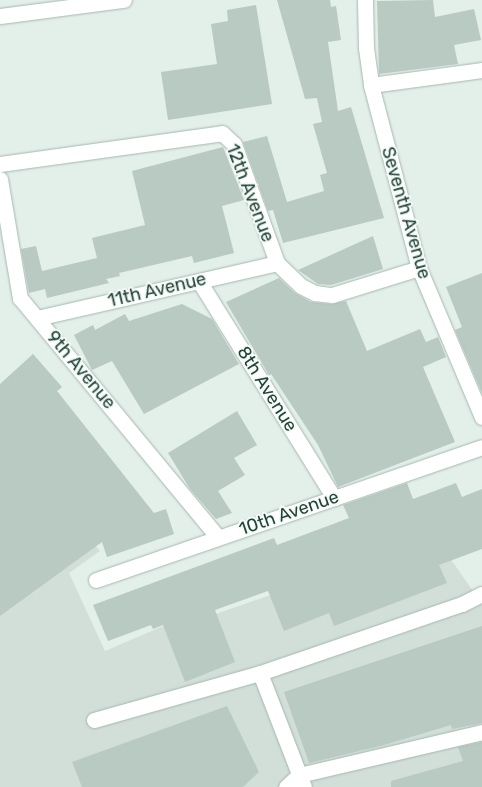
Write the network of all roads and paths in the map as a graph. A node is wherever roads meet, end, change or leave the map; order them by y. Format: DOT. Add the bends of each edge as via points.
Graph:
graph roads {
  1 [pos="124,0"];
  2 [pos="365,0"];
  3 [pos="0,16"];
  4 [pos="482,70"];
  5 [pos="371,85"];
  6 [pos="0,164"];
  7 [pos="0,181"];
  8 [pos="277,263"];
  9 [pos="419,268"];
  10 [pos="199,281"];
  11 [pos="37,318"];
  12 [pos="482,417"];
  13 [pos="482,447"];
  14 [pos="334,498"];
  15 [pos="218,537"];
  16 [pos="96,580"];
  17 [pos="482,594"];
  18 [pos="260,673"];
  19 [pos="94,720"];
  20 [pos="482,732"];
  21 [pos="301,781"];
  22 [pos="286,787"];
  1 -- 3 [label="street"];
  2 -- 5 [label="street, Seventh Avenue"];
  4 -- 5 [label="street"];
  5 -- 9 [label="street, Seventh Avenue"];
  6 -- 8 [label="street, 12th Avenue" via="222,133 234,144"];
  7 -- 11 [label="street, 9th Avenue" via="20,298"];
  8 -- 9 [label="street, 12th Avenue" via="301,286 315,294 332,296"];
  8 -- 10 [label="street, 11th Avenue"];
  9 -- 12 [label="street, Seventh Avenue"];
  10 -- 11 [label="street, 11th Avenue"];
  10 -- 14 [label="street, 8th Avenue"];
  11 -- 15 [label="street, 9th Avenue"];
  13 -- 14 [label="street, 10th Avenue"];
  14 -- 15 [label="street, 10th Avenue"];
  15 -- 16 [label="street, 10th Avenue"];
  17 -- 18 [label="street" via="462,604"];
  18 -- 19 [label="street"];
  18 -- 21 [label="street"];
  20 -- 21 [label="street"];
  21 -- 22 [label="street"];
}
